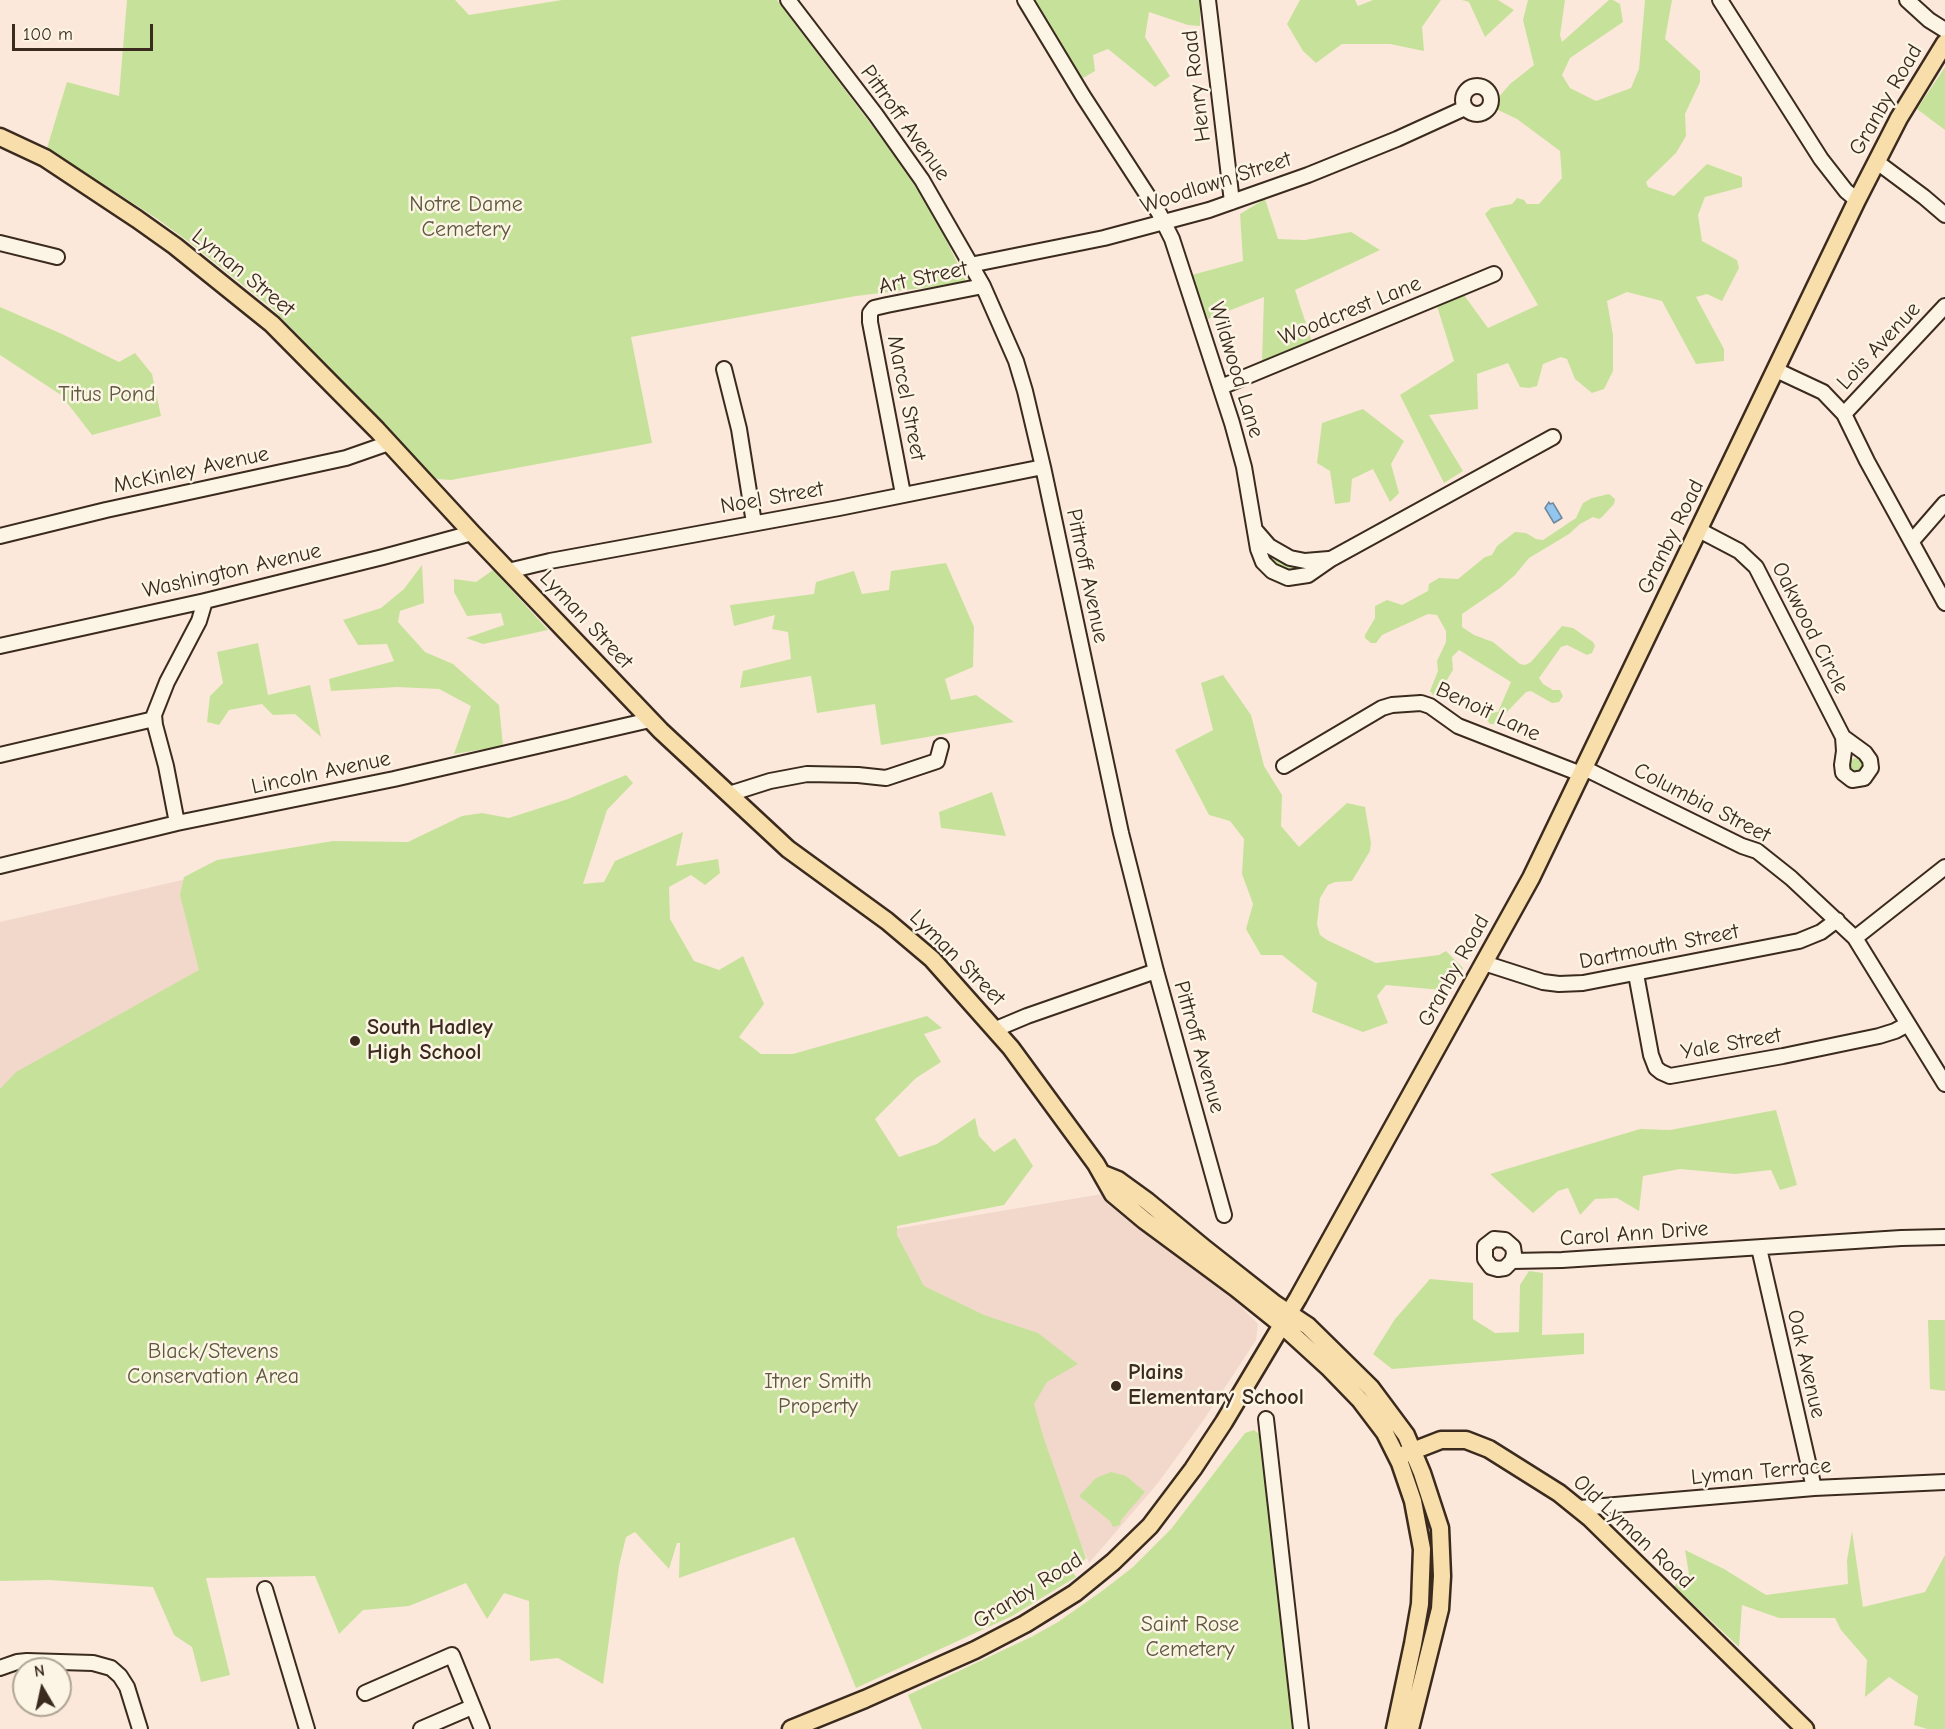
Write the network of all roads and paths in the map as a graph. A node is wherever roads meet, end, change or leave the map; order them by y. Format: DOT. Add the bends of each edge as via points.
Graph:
graph roads {
  1 [pos="788,0"];
  2 [pos="1025,0"];
  3 [pos="1209,0"];
  4 [pos="1720,0"];
  5 [pos="1907,0"];
  6 [pos="1945,30"];
  7 [pos="1945,44"];
  8 [pos="1465,108"];
  9 [pos="0,137"];
  10 [pos="1877,162"];
  11 [pos="1857,200"];
  12 [pos="1232,202"];
  13 [pos="1945,215"];
  14 [pos="1165,223"];
  15 [pos="0,243"];
  16 [pos="57,257"];
  17 [pos="970,265"];
  18 [pos="1494,274"];
  19 [pos="983,286"];
  20 [pos="1945,306"];
  21 [pos="872,310"];
  22 [pos="724,369"];
  23 [pos="1776,370"];
  24 [pos="1221,387"];
  25 [pos="1844,414"];
  26 [pos="1553,437"];
  27 [pos="389,443"];
  28 [pos="1043,467"];
  29 [pos="903,494"];
  30 [pos="1945,503"];
  31 [pos="754,523"];
  32 [pos="1699,530"];
  33 [pos="1256,531"];
  34 [pos="472,533"];
  35 [pos="0,536"];
  36 [pos="1912,542"];
  37 [pos="1331,559"];
  38 [pos="508,571"];
  39 [pos="205,601"];
  40 [pos="1945,603"];
  41 [pos="0,646"];
  42 [pos="154,719"];
  43 [pos="650,720"];
  44 [pos="1843,737"];
  45 [pos="941,746"];
  46 [pos="0,755"];
  47 [pos="1284,766"];
  48 [pos="1583,771"];
  49 [pos="729,795"];
  50 [pos="177,824"];
  51 [pos="0,866"];
  52 [pos="1945,867"];
  53 [pos="1837,920"];
  54 [pos="1855,938"];
  55 [pos="1484,963"];
  56 [pos="1156,971"];
  57 [pos="1636,974"];
  58 [pos="1908,1024"];
  59 [pos="996,1029"];
  60 [pos="1945,1084"];
  61 [pos="1224,1215"];
  62 [pos="1945,1237"];
  63 [pos="1759,1248"];
  64 [pos="1512,1262"];
  65 [pos="1285,1319"];
  66 [pos="1266,1419"];
  67 [pos="1413,1451"];
  68 [pos="1397,1457"];
  69 [pos="1945,1482"];
  70 [pos="1814,1488"];
  71 [pos="1580,1508"];
  72 [pos="266,1589"];
  73 [pos="0,1668"];
  74 [pos="366,1693"];
  75 [pos="472,1707"];
  76 [pos="140,1729"];
  77 [pos="307,1729"];
  78 [pos="422,1729"];
  79 [pos="482,1729"];
  80 [pos="791,1729"];
  81 [pos="1301,1729"];
  82 [pos="1395,1729"];
  83 [pos="1410,1729"];
  84 [pos="1804,1729"];
  1 -- 17 [label="street, Pittroff Avenue" via="914,168"];
  2 -- 14 [label="street, Wildwood Lane"];
  3 -- 12 [label="street, Henry Road"];
  4 -- 11 [label="street" via="1821,159 1845,191"];
  5 -- 6 [label="street"];
  7 -- 10 [label="main road, Granby Road"];
  8 -- 12 [label="street, Woodlawn Street" via="1338,163"];
  9 -- 27 [label="main road, Lyman Street" via="69,173 209,272 272,324"];
  10 -- 11 [label="main road, Granby Road"];
  10 -- 13 [label="street"];
  11 -- 23 [label="main road, Granby Road"];
  12 -- 14 [label="street, Woodlawn Street"];
  14 -- 17 [label="street, Woodlawn Street"];
  14 -- 24 [label="street, Wildwood Lane"];
  15 -- 16 [label="street"];
  17 -- 19 [label="street, Pittroff Avenue"];
  18 -- 24 [label="street, Woodcrest Lane"];
  19 -- 21 [label="street, Art Street"];
  19 -- 28 [label="street, Pittroff Avenue" via="1021,375"];
  20 -- 25 [label="street, Lois Avenue"];
  21 -- 29 [label="street, Marcel Street" via="870,322"];
  22 -- 31 [label="street" via="739,429"];
  23 -- 25 [label="street" via="1823,393"];
  23 -- 32 [label="main road, Granby Road"];
  24 -- 33 [label="street, Wildwood Lane" via="1244,467"];
  25 -- 36 [label="street"];
  26 -- 37 [label="street, Wildwood Lane"];
  27 -- 34 [label="main road, Lyman Street"];
  27 -- 35 [label="street, McKinley Avenue" via="346,458"];
  28 -- 29 [label="street, Noel Street"];
  28 -- 56 [label="street, Pittroff Avenue" via="1110,789"];
  29 -- 31 [label="street, Noel Street"];
  30 -- 36 [label="street"];
  31 -- 38 [label="street, Noel Street"];
  32 -- 44 [label="street, Oakwood Circle" via="1739,551 1756,567"];
  32 -- 48 [label="main road, Granby Road"];
  33 -- 37 [label="street, Wildwood Lane" via="1269,546 1290,558"];
  33 -- 37 [label="street, Wildwood Lane" via="1263,562 1282,577 1302,577"];
  34 -- 38 [label="main road, Lyman Street"];
  34 -- 39 [label="street, Washington Avenue"];
  36 -- 40 [label="street"];
  38 -- 43 [label="main road, Lyman Street"];
  39 -- 41 [label="street, Washington Avenue"];
  39 -- 42 [label="street" via="199,621 159,698"];
  42 -- 46 [label="street"];
  42 -- 50 [label="street"];
  43 -- 49 [label="main road, Lyman Street"];
  43 -- 50 [label="street, Lincoln Avenue"];
  45 -- 49 [label="street" via="937,761 886,778 807,774"];
  47 -- 48 [label="street, Benoit Lane" via="1382,708 1421,703 1458,726"];
  48 -- 53 [label="street, Columbia Street" via="1757,851"];
  48 -- 55 [label="main road, Granby Road"];
  49 -- 59 [label="main road, Lyman Street" via="788,849 911,940"];
  50 -- 51 [label="street, Lincoln Avenue"];
  52 -- 54 [label="street"];
  53 -- 54 [label="street, Columbia Street"];
  53 -- 57 [label="street, Dartmouth Street" via="1799,941"];
  54 -- 58 [label="street, Columbia Street"];
  55 -- 57 [label="street, Dartmouth Street" via="1558,984 1583,984"];
  55 -- 65 [label="main road, Granby Road"];
  56 -- 59 [label="street"];
  56 -- 61 [label="street, Pittroff Avenue"];
  57 -- 58 [label="street, Yale Street" via="1651,1054 1656,1068 1670,1076 1880,1036"];
  58 -- 60 [label="street, Columbia Street"];
  59 -- 65 [label="main road, Lyman Street" via="1103,1174 1113,1194 1236,1288"];
  62 -- 63 [label="street, Carol Ann Drive"];
  63 -- 64 [label="street, Carol Ann Drive"];
  63 -- 70 [label="street, Oak Avenue"];
  65 -- 67 [label="main road" via="1308,1326 1365,1382 1406,1435"];
  65 -- 68 [label="main road" via="1360,1400 1386,1433"];
  65 -- 80 [label="main road, Granby Road" via="1184,1483 1150,1526 1091,1581 1000,1638"];
  66 -- 81 [label="street"];
  67 -- 68 [label="main road, Old Lyman Road"];
  67 -- 71 [label="main road, Old Lyman Road" via="1450,1439 1473,1442 1520,1467"];
  67 -- 83 [label="main road" via="1440,1528 1442,1576 1440,1609"];
  68 -- 82 [label="main road" via="1417,1519 1422,1570 1420,1604"];
  69 -- 70 [label="street, Lyman Terrace"];
  70 -- 71 [label="street, Lyman Terrace"];
  71 -- 84 [label="main road, Old Lyman Road"];
  72 -- 77 [label="street"];
  73 -- 76 [label="street" via="27,1661 111,1668 127,1687"];
  74 -- 75 [label="street" via="452,1655"];
  75 -- 78 [label="street"];
  75 -- 79 [label="street"];
}
